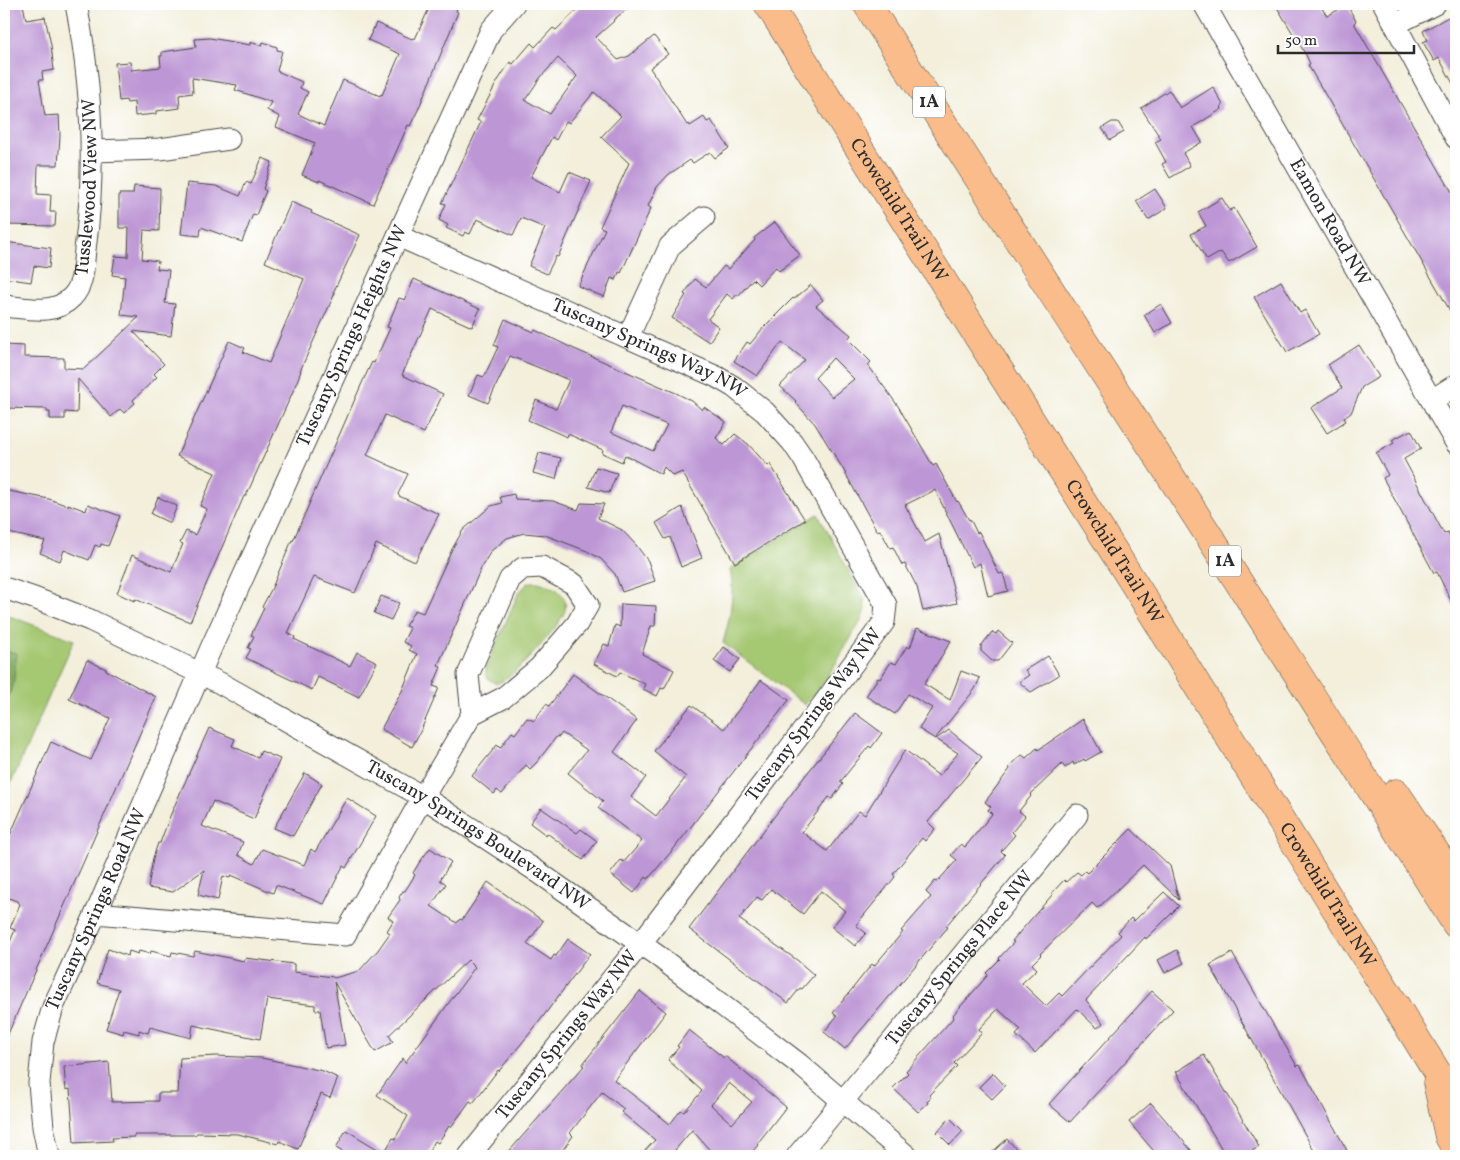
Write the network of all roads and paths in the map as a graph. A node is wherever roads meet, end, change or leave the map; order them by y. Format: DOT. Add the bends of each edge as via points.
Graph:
graph roads {
  1 [pos="76,4"];
  2 [pos="514,4"];
  3 [pos="768,4"];
  4 [pos="867,4"];
  5 [pos="1204,4"];
  6 [pos="1384,4"];
  7 [pos="1435,4"];
  8 [pos="1396,24"];
  9 [pos="228,138"];
  10 [pos="1456,138"];
  11 [pos="92,151"];
  12 [pos="704,217"];
  13 [pos="398,236"];
  14 [pos="4,306"];
  15 [pos="628,337"];
  16 [pos="1456,385"];
  17 [pos="1432,400"];
  18 [pos="1456,442"];
  19 [pos="4,588"];
  20 [pos="200,673"];
  21 [pos="472,714"];
  22 [pos="1327,718"];
  23 [pos="422,797"];
  24 [pos="1077,816"];
  25 [pos="1456,883"];
  26 [pos="96,913"];
  27 [pos="1456,924"];
  28 [pos="640,943"];
  29 [pos="1432,1065"];
  30 [pos="844,1101"];
  31 [pos="1456,1103"];
  32 [pos="1456,1149"];
  33 [pos="48,1156"];
  34 [pos="469,1156"];
  35 [pos="797,1156"];
  36 [pos="907,1156"];
  1 -- 11 [label="street, Tusslewood View NW" via="86,64"];
  2 -- 13 [label="street, Tuscany Springs Heights NW" via="492,30"];
  3 -- 29 [label="highway, Crowchild Trail NW" via="1151,609"];
  4 -- 22 [label="highway, 1A"];
  5 -- 17 [label="street, Eamon Road NW"];
  6 -- 8 [label="street"];
  7 -- 8 [label="street"];
  8 -- 10 [label="street"];
  9 -- 11 [label="street" via="160,149"];
  11 -- 14 [label="street, Tusslewood View NW" via="88,228 77,291 53,309"];
  12 -- 15 [label="street" via="670,246"];
  13 -- 15 [label="street, Tuscany Springs Way NW"];
  13 -- 20 [label="street, Tuscany Springs Heights NW"];
  15 -- 28 [label="street, Tuscany Springs Way NW" via="726,382 779,426 803,458 886,605 884,622"];
  16 -- 17 [label="street"];
  17 -- 18 [label="street, Eamon Road NW"];
  19 -- 20 [label="street, Tuscany Springs Boulevard NW" via="90,620"];
  20 -- 23 [label="street, Tuscany Springs Boulevard NW"];
  20 -- 26 [label="street, Tuscany Springs Road NW"];
  21 -- 21 [label="street" via="468,675 510,579 523,568 542,566 574,584 588,605 577,624 539,668 502,698"];
  21 -- 23 [label="street"];
  22 -- 25 [label="highway" via="1369,753"];
  22 -- 27 [label="highway, 1A"];
  23 -- 26 [label="street" via="345,935"];
  23 -- 28 [label="street, Tuscany Springs Boulevard NW"];
  24 -- 30 [label="street, Tuscany Springs Place NW"];
  26 -- 33 [label="street, Tuscany Springs Road NW" via="53,1007 43,1042 39,1083"];
  28 -- 30 [label="street, Tuscany Springs Boulevard NW"];
  28 -- 34 [label="street, Tuscany Springs Way NW"];
  29 -- 31 [label="highway, Crowchild Trail NW"];
  29 -- 32 [label="highway" via="1449,1137"];
  30 -- 35 [label="street, Tuscany Springs Place NW"];
  30 -- 36 [label="street, Tuscany Springs Boulevard NW"];
}
